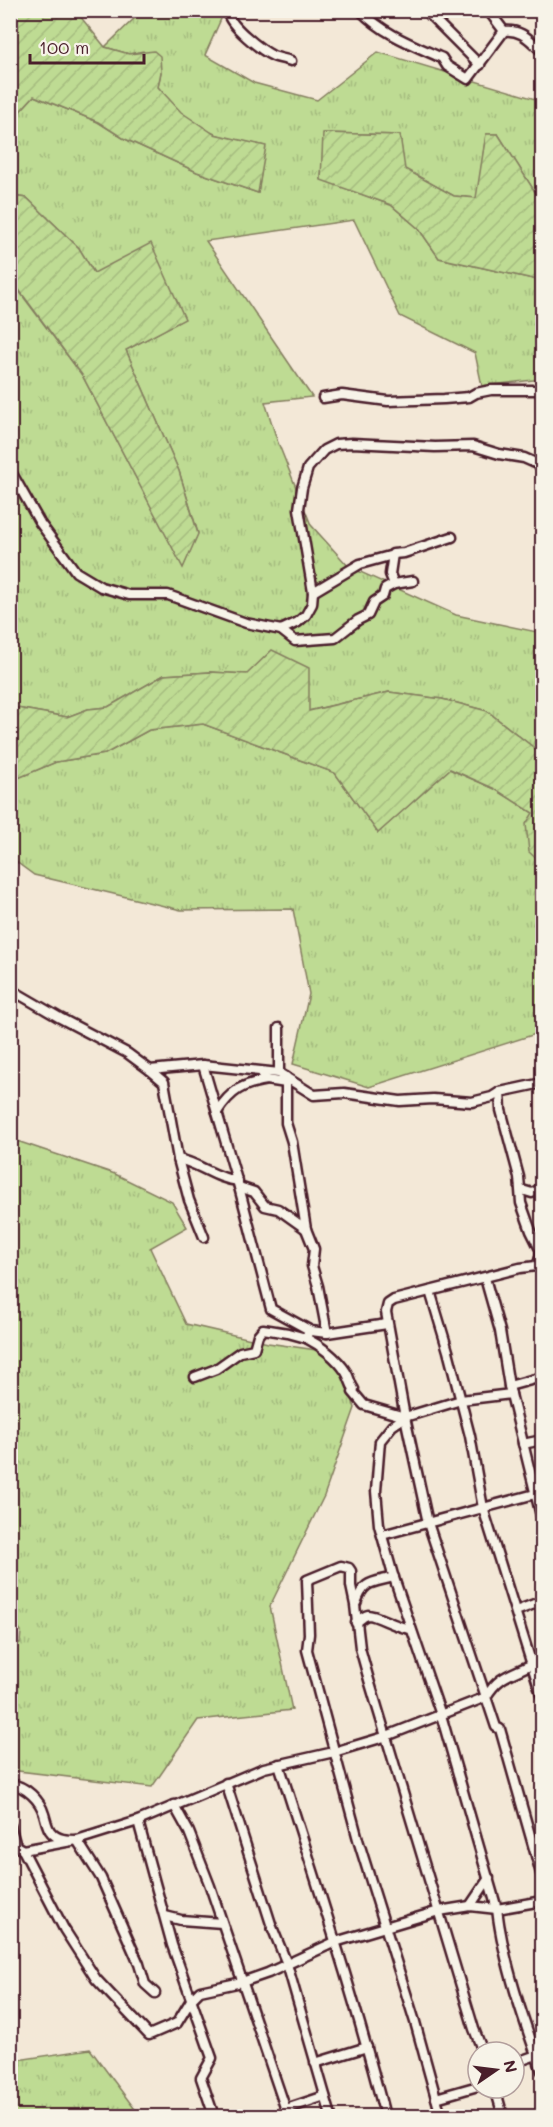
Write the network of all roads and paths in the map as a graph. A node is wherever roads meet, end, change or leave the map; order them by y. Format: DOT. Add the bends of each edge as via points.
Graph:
graph roads {
  1 [pos="231,10"];
  2 [pos="360,10"];
  3 [pos="425,10"];
  4 [pos="488,10"];
  5 [pos="504,31"];
  6 [pos="541,48"];
  7 [pos="291,61"];
  8 [pos="480,66"];
  9 [pos="543,390"];
  10 [pos="323,398"];
  11 [pos="543,466"];
  12 [pos="10,470"];
  13 [pos="452,537"];
  14 [pos="393,555"];
  15 [pos="413,581"];
  16 [pos="394,584"];
  17 [pos="313,592"];
  18 [pos="281,630"];
  19 [pos="10,989"];
  20 [pos="279,1028"];
  21 [pos="203,1065"];
  22 [pos="150,1070"];
  23 [pos="256,1070"];
  24 [pos="284,1078"];
  25 [pos="267,1080"];
  26 [pos="543,1083"];
  27 [pos="500,1092"];
  28 [pos="217,1112"];
  29 [pos="178,1159"];
  30 [pos="238,1184"];
  31 [pos="543,1188"];
  32 [pos="522,1190"];
  33 [pos="306,1229"];
  34 [pos="543,1234"];
  35 [pos="204,1238"];
  36 [pos="540,1250"];
  37 [pos="485,1278"];
  38 [pos="430,1291"];
  39 [pos="387,1324"];
  40 [pos="307,1334"];
  41 [pos="327,1334"];
  42 [pos="195,1377"];
  43 [pos="543,1377"];
  44 [pos="510,1390"];
  45 [pos="461,1400"];
  46 [pos="405,1417"];
  47 [pos="543,1440"];
  48 [pos="523,1444"];
  49 [pos="535,1494"];
  50 [pos="483,1508"];
  51 [pos="543,1520"];
  52 [pos="428,1523"];
  53 [pos="382,1535"];
  54 [pos="394,1577"];
  55 [pos="543,1601"];
  56 [pos="355,1605"];
  57 [pos="516,1611"];
  58 [pos="356,1623"];
  59 [pos="411,1629"];
  60 [pos="532,1664"];
  61 [pos="486,1697"];
  62 [pos="543,1697"];
  63 [pos="441,1715"];
  64 [pos="384,1737"];
  65 [pos="334,1752"];
  66 [pos="279,1764"];
  67 [pos="226,1783"];
  68 [pos="10,1784"];
  69 [pos="174,1805"];
  70 [pos="138,1821"];
  71 [pos="10,1825"];
  72 [pos="77,1840"];
  73 [pos="16,1848"];
  74 [pos="543,1877"];
  75 [pos="489,1878"];
  76 [pos="543,1900"];
  77 [pos="470,1906"];
  78 [pos="497,1909"];
  79 [pos="439,1911"];
  80 [pos="165,1916"];
  81 [pos="222,1923"];
  82 [pos="385,1927"];
  83 [pos="335,1942"];
  84 [pos="287,1964"];
  85 [pos="242,1982"];
  86 [pos="155,1993"];
  87 [pos="191,2000"];
  88 [pos="478,2040"];
  89 [pos="367,2047"];
  90 [pos="539,2053"];
  91 [pos="315,2063"];
  92 [pos="543,2071"];
  93 [pos="466,2089"];
  94 [pos="325,2096"];
  95 [pos="436,2098"];
  96 [pos="498,2100"];
  97 [pos="287,2113"];
  98 [pos="441,2114"];
  99 [pos="214,2116"];
  100 [pos="331,2116"];
  101 [pos="385,2116"];
  102 [pos="430,2116"];
  103 [pos="503,2116"];
  1 -- 7 [label="street" via="229,20 246,36 272,56"];
  2 -- 8 [label="street" via="371,22 442,58 447,66 468,79"];
  3 -- 8 [label="street"];
  4 -- 5 [label="street"];
  5 -- 6 [label="street" via="516,31"];
  5 -- 8 [label="street"];
  9 -- 10 [label="street" via="490,390 444,399 388,401 342,395"];
  11 -- 17 [label="street" via="473,446 352,443 324,450 308,468 299,509"];
  12 -- 18 [label="street" via="40,523 76,572 101,587 129,595 168,595 246,623"];
  13 -- 14 [label="street"];
  14 -- 16 [label="street" via="390,574"];
  14 -- 17 [label="street" via="360,564"];
  15 -- 16 [label="street"];
  16 -- 18 [label="street" via="374,602 368,615 335,638 295,641"];
  17 -- 18 [label="street" via="306,615"];
  19 -- 22 [label="street" via="127,1053"];
  20 -- 24 [label="street"];
  21 -- 22 [label="street"];
  21 -- 23 [label="street"];
  21 -- 28 [label="street"];
  22 -- 29 [label="street" via="164,1083"];
  23 -- 24 [label="street"];
  23 -- 25 [label="street"];
  24 -- 25 [label="street"];
  24 -- 27 [label="street" via="314,1095 344,1093 400,1101 472,1102"];
  24 -- 33 [label="street" via="286,1123"];
  25 -- 28 [label="street" via="249,1083 227,1096"];
  26 -- 27 [label="street"];
  27 -- 32 [label="street"];
  28 -- 30 [label="street"];
  29 -- 30 [label="street"];
  29 -- 35 [label="street"];
  30 -- 33 [label="street" via="254,1192 265,1206 278,1209"];
  30 -- 40 [label="street" via="272,1309"];
  31 -- 32 [label="street" via="532,1193"];
  32 -- 36 [label="street" via="521,1203"];
  33 -- 41 [label="street" via="314,1249 312,1266"];
  34 -- 36 [label="street"];
  36 -- 37 [label="street" via="536,1266"];
  37 -- 38 [label="street"];
  37 -- 44 [label="street" via="500,1331"];
  38 -- 39 [label="street" via="388,1304"];
  38 -- 45 [label="street"];
  39 -- 41 [label="street"];
  39 -- 46 [label="street"];
  40 -- 41 [label="street"];
  40 -- 42 [label="street" via="263,1329 254,1349 240,1352 216,1369"];
  40 -- 46 [label="street" via="344,1369 353,1392 364,1405"];
  43 -- 44 [label="street"];
  44 -- 45 [label="street"];
  44 -- 48 [label="street"];
  45 -- 46 [label="street"];
  45 -- 50 [label="street"];
  46 -- 52 [label="street"];
  46 -- 53 [label="street" via="380,1441 376,1491"];
  47 -- 48 [label="street"];
  48 -- 49 [label="street"];
  49 -- 50 [label="street"];
  49 -- 51 [label="street"];
  50 -- 52 [label="street"];
  50 -- 57 [label="street"];
  52 -- 53 [label="street"];
  52 -- 61 [label="street"];
  53 -- 54 [label="street"];
  54 -- 56 [label="street" via="360,1589"];
  54 -- 59 [label="street"];
  55 -- 57 [label="street"];
  56 -- 58 [label="street"];
  56 -- 65 [label="street" via="351,1571 345,1566 307,1580 307,1650"];
  57 -- 60 [label="street"];
  58 -- 59 [label="street" via="369,1615"];
  58 -- 64 [label="street"];
  59 -- 63 [label="street"];
  60 -- 61 [label="street" via="499,1679"];
  60 -- 62 [label="street"];
  61 -- 63 [label="street"];
  61 -- 74 [label="street" via="500,1729"];
  63 -- 64 [label="street"];
  63 -- 75 [label="street"];
  64 -- 65 [label="street"];
  64 -- 79 [label="street"];
  65 -- 66 [label="street"];
  65 -- 82 [label="street"];
  66 -- 67 [label="street"];
  66 -- 83 [label="street"];
  67 -- 69 [label="street"];
  67 -- 84 [label="street"];
  68 -- 72 [label="street" via="37,1800 51,1832 60,1839"];
  69 -- 70 [label="street"];
  69 -- 81 [label="street" via="189,1832"];
  70 -- 72 [label="street"];
  70 -- 80 [label="street"];
  71 -- 73 [label="street"];
  72 -- 73 [label="street"];
  72 -- 86 [label="street" via="101,1878 138,1959 145,1984"];
  73 -- 87 [label="street" via="96,1979 149,2035 177,2023"];
  75 -- 77 [label="street"];
  75 -- 78 [label="street"];
  76 -- 78 [label="street"];
  77 -- 78 [label="street"];
  77 -- 79 [label="street"];
  78 -- 90 [label="street" via="500,1931"];
  79 -- 82 [label="street"];
  79 -- 88 [label="street"];
  80 -- 81 [label="street"];
  80 -- 87 [label="street"];
  81 -- 85 [label="street"];
  82 -- 83 [label="street"];
  82 -- 95 [label="street"];
  83 -- 84 [label="street"];
  83 -- 89 [label="street"];
  84 -- 85 [label="street"];
  84 -- 91 [label="street"];
  85 -- 87 [label="street" via="206,1988"];
  85 -- 97 [label="street"];
  87 -- 99 [label="street" via="212,2058 201,2078"];
  89 -- 91 [label="street"];
  89 -- 101 [label="street"];
  90 -- 92 [label="street"];
  91 -- 94 [label="street"];
  93 -- 95 [label="street"];
  94 -- 97 [label="street"];
  94 -- 100 [label="street"];
  95 -- 98 [label="street"];
  96 -- 103 [label="street"];
  98 -- 102 [label="street"];
}
